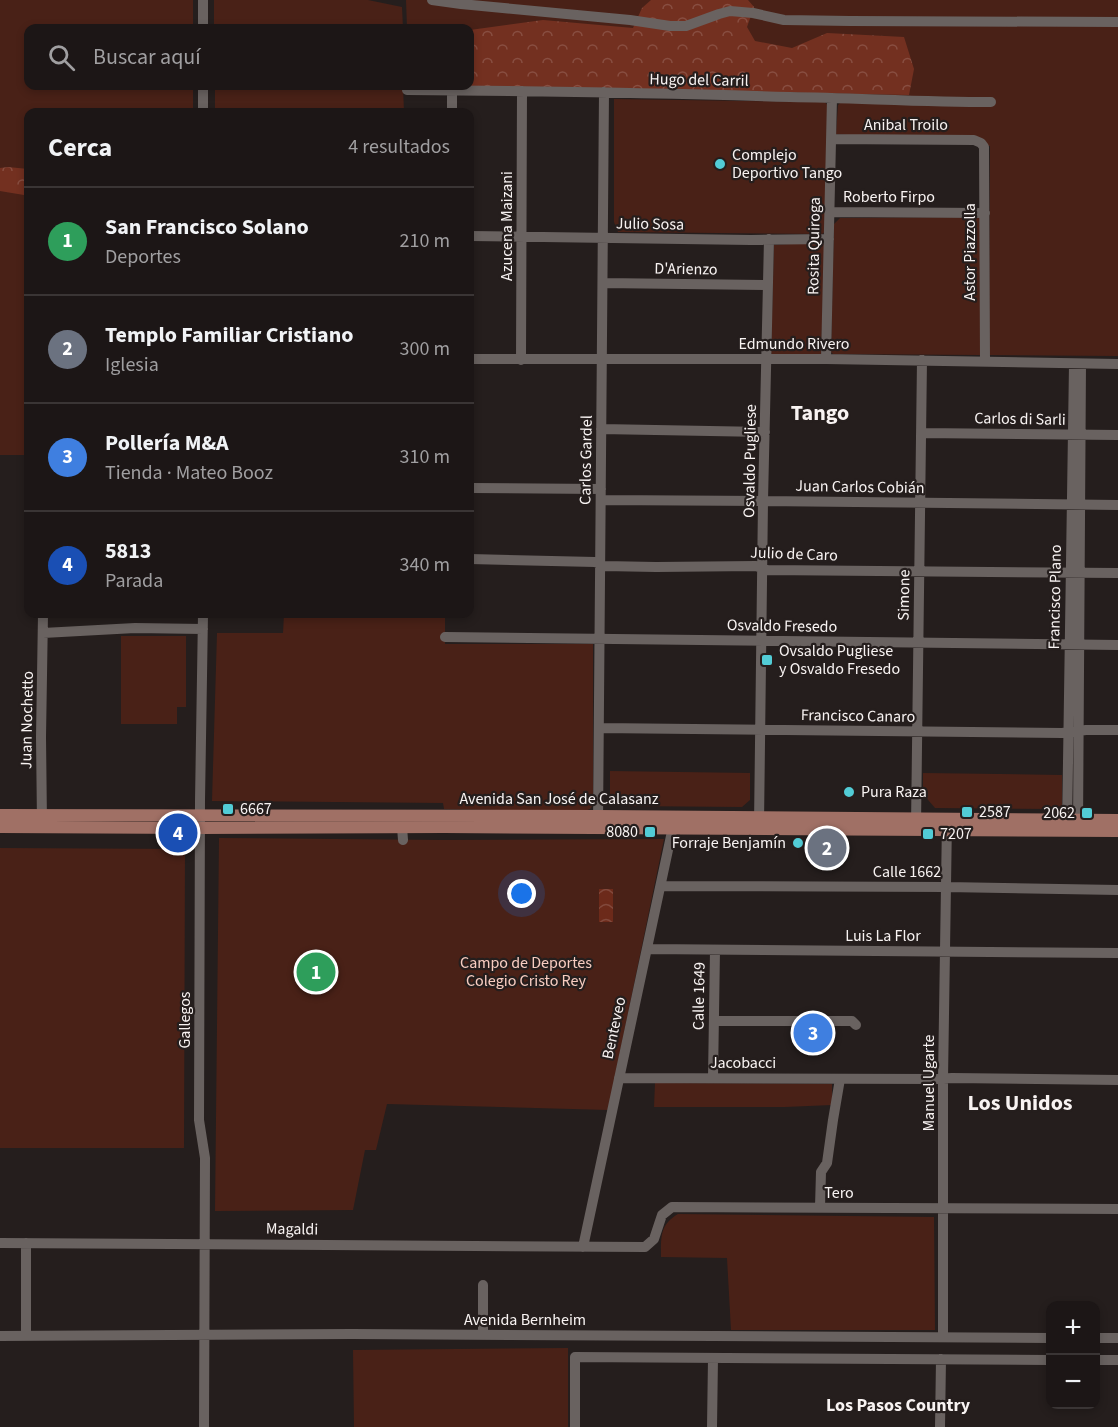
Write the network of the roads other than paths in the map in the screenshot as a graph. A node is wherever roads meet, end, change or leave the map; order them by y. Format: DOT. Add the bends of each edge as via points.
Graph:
graph roads {
  1 [pos="203,0"];
  2 [pos="432,0"];
  3 [pos="1118,22"];
  4 [pos="203,24"];
  5 [pos="203,90"];
  6 [pos="407,90"];
  7 [pos="452,91"];
  8 [pos="522,91"];
  9 [pos="604,92"];
  10 [pos="832,98"];
  11 [pos="991,102"];
  12 [pos="203,108"];
  13 [pos="452,108"];
  14 [pos="831,139"];
  15 [pos="981,143"];
  16 [pos="830,212"];
  17 [pos="985,213"];
  18 [pos="474,236"];
  19 [pos="522,237"];
  20 [pos="603,238"];
  21 [pos="829,238"];
  22 [pos="769,239"];
  23 [pos="603,283"];
  24 [pos="768,285"];
  25 [pos="602,358"];
  26 [pos="474,359"];
  27 [pos="767,359"];
  28 [pos="826,359"];
  29 [pos="521,360"];
  30 [pos="922,360"];
  31 [pos="985,362"];
  32 [pos="1077,364"];
  33 [pos="1118,364"];
  34 [pos="601,429"];
  35 [pos="765,432"];
  36 [pos="921,434"];
  37 [pos="1077,435"];
  38 [pos="1118,435"];
  39 [pos="474,488"];
  40 [pos="601,494"];
  41 [pos="763,501"];
  42 [pos="920,503"];
  43 [pos="1076,505"];
  44 [pos="1118,505"];
  45 [pos="474,559"];
  46 [pos="600,564"];
  47 [pos="763,569"];
  48 [pos="919,571"];
  49 [pos="1075,572"];
  50 [pos="1118,573"];
  51 [pos="43,618"];
  52 [pos="202,618"];
  53 [pos="202,629"];
  54 [pos="43,633"];
  55 [pos="445,637"];
  56 [pos="599,639"];
  57 [pos="762,641"];
  58 [pos="918,643"];
  59 [pos="1074,645"];
  60 [pos="1118,645"];
  61 [pos="598,728"];
  62 [pos="761,730"];
  63 [pos="1118,730"];
  64 [pos="917,731"];
  65 [pos="1073,731"];
  66 [pos="0,814"];
  67 [pos="1118,820"];
  68 [pos="41,821"];
  69 [pos="200,821"];
  70 [pos="598,822"];
  71 [pos="674,822"];
  72 [pos="759,823"];
  73 [pos="916,824"];
  74 [pos="947,824"];
  75 [pos="1072,825"];
  76 [pos="0,826"];
  77 [pos="1118,831"];
  78 [pos="661,886"];
  79 [pos="946,887"];
  80 [pos="1118,890"];
  81 [pos="647,949"];
  82 [pos="715,950"];
  83 [pos="946,951"];
  84 [pos="1118,953"];
  85 [pos="714,1021"];
  86 [pos="856,1025"];
  87 [pos="619,1078"];
  88 [pos="713,1078"];
  89 [pos="943,1078"];
  90 [pos="840,1079"];
  91 [pos="1118,1080"];
  92 [pos="820,1208"];
  93 [pos="944,1208"];
  94 [pos="1118,1209"];
  95 [pos="0,1243"];
  96 [pos="26,1243"];
  97 [pos="205,1244"];
  98 [pos="583,1246"];
  99 [pos="483,1285"];
  100 [pos="204,1335"];
  101 [pos="483,1335"];
  102 [pos="0,1336"];
  103 [pos="26,1336"];
  104 [pos="943,1337"];
  105 [pos="1046,1338"];
  106 [pos="1100,1338"];
  107 [pos="1118,1338"];
  108 [pos="713,1358"];
  109 [pos="941,1359"];
  110 [pos="1046,1360"];
  111 [pos="1100,1360"];
  112 [pos="1118,1360"];
  113 [pos="204,1427"];
  114 [pos="575,1427"];
  115 [pos="712,1427"];
  116 [pos="940,1427"];
  1 -- 4 [label="street"];
  2 -- 3 [label="street" via="670,26 686,26 730,11 784,20"];
  5 -- 12 [label="street"];
  6 -- 7 [label="street, Hugo del Carril"];
  7 -- 8 [label="street, Hugo del Carril"];
  7 -- 13 [label="street"];
  8 -- 9 [label="street, Hugo del Carril"];
  8 -- 19 [label="street, Azucena Maizani"];
  9 -- 10 [label="street, Hugo del Carril"];
  9 -- 20 [label="street, Carlos Gardel"];
  10 -- 11 [label="street, Hugo del Carril"];
  10 -- 14 [label="street, Rosita Quiroga"];
  14 -- 15 [label="street, Anibal Troilo"];
  14 -- 16 [label="street, Rosita Quiroga"];
  15 -- 17 [label="street, Astor Piazzolla"];
  16 -- 17 [label="street, Roberto Firpo"];
  16 -- 21 [label="street, Rosita Quiroga"];
  17 -- 31 [label="street, Astor Piazzolla"];
  18 -- 19 [label="street, Julio Sosa"];
  19 -- 20 [label="street, Julio Sosa"];
  19 -- 29 [label="street, Azucena Maizani"];
  20 -- 22 [label="street, Julio Sosa"];
  20 -- 23 [label="street, Carlos Gardel"];
  21 -- 22 [label="street, Julio Sosa"];
  21 -- 28 [label="street, Rosita Quiroga"];
  22 -- 24 [label="street, Osvaldo Pugliese"];
  23 -- 24 [label="street, D'Arienzo"];
  23 -- 25 [label="street, Carlos Gardel"];
  24 -- 27 [label="street, Osvaldo Pugliese"];
  25 -- 27 [label="street, Edmundo Rivero"];
  25 -- 29 [label="street, Edmundo Rivero"];
  25 -- 34 [label="street, Carlos Gardel"];
  26 -- 29 [label="street, Edmundo Rivero"];
  27 -- 28 [label="street, Edmundo Rivero"];
  27 -- 35 [label="street, Osvaldo Pugliese"];
  28 -- 30 [label="street, Edmundo Rivero"];
  30 -- 31 [label="street, Edmundo Rivero"];
  30 -- 36 [label="street, Simone"];
  31 -- 32 [label="street, Edmundo Rivero"];
  32 -- 33 [label="street, Edmundo Rivero"];
  32 -- 37 [label="street, Francisco Plano"];
  34 -- 35 [label="street"];
  34 -- 40 [label="street, Carlos Gardel"];
  35 -- 41 [label="street, Osvaldo Pugliese"];
  36 -- 37 [label="street, Carlos di Sarli"];
  36 -- 42 [label="street, Simone"];
  37 -- 38 [label="street, Carlos di Sarli"];
  37 -- 43 [label="street, Francisco Plano"];
  39 -- 40 [label="street, Juan Carlos Cobián"];
  40 -- 41 [label="street, Juan Carlos Cobián"];
  40 -- 46 [label="street, Carlos Gardel"];
  41 -- 42 [label="street, Juan Carlos Cobián"];
  41 -- 47 [label="street, Osvaldo Pugliese"];
  42 -- 43 [label="street, Juan Carlos Cobián"];
  42 -- 48 [label="street, Simone"];
  43 -- 44 [label="street, Juan Carlos Cobián"];
  43 -- 49 [label="street, Francisco Plano"];
  45 -- 46 [label="street, Julio de Caro"];
  46 -- 47 [label="street, Julio de Caro"];
  46 -- 56 [label="street, Carlos Gardel"];
  47 -- 48 [label="street, Julio de Caro"];
  47 -- 57 [label="street, Osvaldo Pugliese"];
  48 -- 49 [label="street, Julio de Caro"];
  48 -- 58 [label="street, Simone"];
  49 -- 50 [label="street, Julio de Caro"];
  49 -- 59 [label="street, Francisco Plano"];
  51 -- 54 [label="street, Juan Nochetto"];
  52 -- 53 [label="street, Gallegos"];
  53 -- 54 [label="street"];
  53 -- 69 [label="street, Gallegos"];
  54 -- 68 [label="street, Juan Nochetto"];
  55 -- 56 [label="street, Osvaldo Fresedo"];
  56 -- 57 [label="street, Osvaldo Fresedo"];
  56 -- 61 [label="street, Carlos Gardel"];
  57 -- 58 [label="street, Osvaldo Fresedo"];
  57 -- 62 [label="street, Osvaldo Pugliese"];
  58 -- 59 [label="street, Osvaldo Fresedo"];
  58 -- 64 [label="street, Simone"];
  59 -- 60 [label="street, Osvaldo Fresedo"];
  59 -- 65 [label="street, Francisco Plano"];
  61 -- 62 [label="street, Francisco Canaro"];
  61 -- 70 [label="street, Carlos Gardel"];
  62 -- 64 [label="street, Francisco Canaro"];
  62 -- 72 [label="street, Osvaldo Pugliese"];
  63 -- 65 [label="street, Francisco Canaro"];
  64 -- 65 [label="street, Francisco Canaro"];
  64 -- 73 [label="street, Simone"];
  65 -- 75 [label="street, Francisco Plano"];
  66 -- 68 [label="main road, Avenida San José de Calasanz"];
  67 -- 75 [label="main road, Avenida San José de Calasanz"];
  68 -- 69 [label="main road, Avenida San José de Calasanz"];
  68 -- 76 [label="main road, Avenida San José de Calasanz"];
  69 -- 70 [label="main road, Avenida San José de Calasanz"];
  69 -- 70 [label="main road, Avenida San José de Calasanz" via="403,833"];
  69 -- 97 [label="street, Gallegos" via="199,1120 205,1158"];
  70 -- 71 [label="main road, Avenida San José de Calasanz"];
  71 -- 72 [label="main road, Avenida San José de Calasanz"];
  71 -- 78 [label="street, Benteveo"];
  72 -- 73 [label="main road, Avenida San José de Calasanz"];
  73 -- 74 [label="main road, Avenida San José de Calasanz"];
  74 -- 75 [label="main road, Avenida San José de Calasanz"];
  74 -- 79 [label="street, Manuel Ugarte"];
  75 -- 77 [label="main road, Avenida San José de Calasanz"];
  78 -- 79 [label="street, Calle 1662"];
  78 -- 81 [label="street, Benteveo"];
  79 -- 80 [label="street, Calle 1662"];
  79 -- 83 [label="street, Manuel Ugarte"];
  81 -- 82 [label="street, Luis La Flor"];
  81 -- 87 [label="street, Benteveo"];
  82 -- 83 [label="street, Luis La Flor"];
  82 -- 85 [label="street, Calle 1649"];
  83 -- 84 [label="street, Luis La Flor"];
  83 -- 89 [label="street, Manuel Ugarte"];
  85 -- 86 [label="street" via="852,1021"];
  85 -- 88 [label="street, Calle 1649"];
  87 -- 88 [label="street, Jacobacci"];
  87 -- 98 [label="street, Benteveo"];
  88 -- 90 [label="street, Jacobacci"];
  89 -- 90 [label="street, Jacobacci"];
  89 -- 91 [label="street, Jacobacci"];
  89 -- 93 [label="street, Manuel Ugarte"];
  90 -- 92 [label="street" via="827,1163 821,1172"];
  92 -- 93 [label="street, Tero"];
  92 -- 98 [label="street, Tero" via="672,1207 662,1215 654,1239 645,1246"];
  93 -- 94 [label="street, Tero"];
  93 -- 104 [label="street, Manuel Ugarte"];
  95 -- 96 [label="street, Magaldi"];
  96 -- 97 [label="street, Magaldi"];
  96 -- 103 [label="street"];
  97 -- 98 [label="street, Magaldi"];
  97 -- 100 [label="street, Gallegos"];
  99 -- 101 [label="street"];
  100 -- 101 [label="street, Avenida Bernheim"];
  100 -- 103 [label="street, Avenida Bernheim"];
  100 -- 113 [label="street, Gallegos"];
  101 -- 104 [label="street, Avenida Bernheim"];
  102 -- 103 [label="street, Avenida Bernheim"];
  104 -- 105 [label="street, Avenida Bernheim"];
  106 -- 107 [label="street"];
  108 -- 109 [label="street"];
  108 -- 114 [label="street" via="575,1357"];
  108 -- 115 [label="street"];
  109 -- 110 [label="street"];
  109 -- 116 [label="street"];
  111 -- 112 [label="street"];
}
